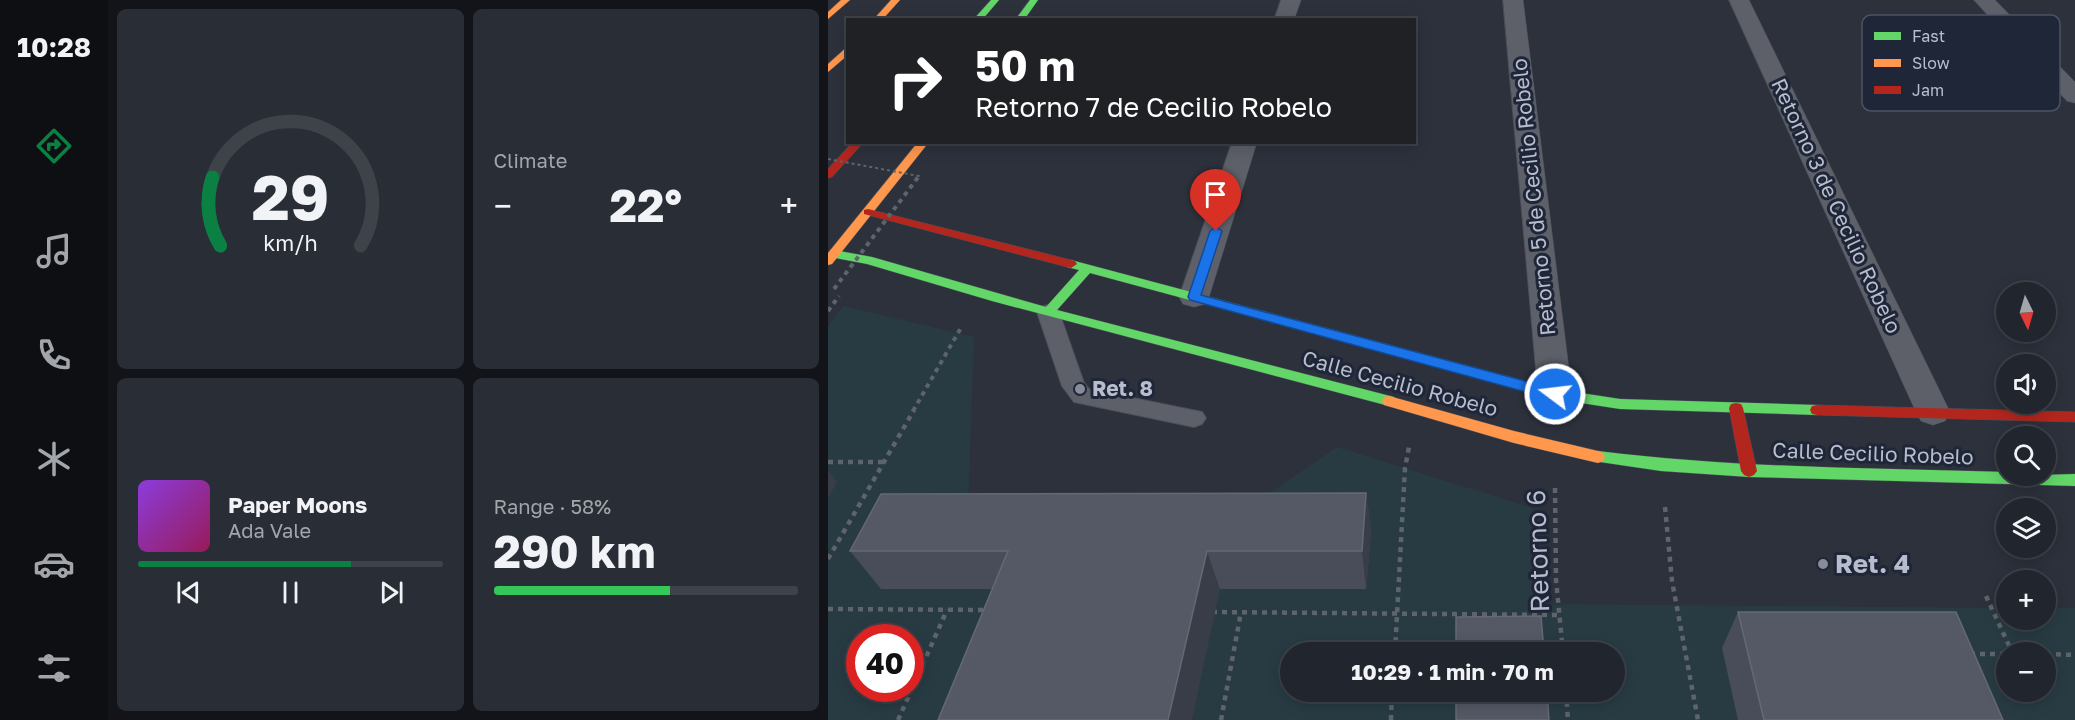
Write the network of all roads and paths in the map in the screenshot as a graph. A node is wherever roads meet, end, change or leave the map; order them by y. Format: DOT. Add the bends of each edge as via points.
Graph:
graph roads {
  1 [pos="846,0"];
  2 [pos="896,0"];
  3 [pos="1034,0"];
  4 [pos="1291,0"];
  5 [pos="1513,0"];
  6 [pos="1739,0"];
  7 [pos="1984,0"];
  8 [pos="994,2"];
  9 [pos="1998,15"];
  10 [pos="828,16"];
  11 [pos="879,18"];
  12 [pos="979,18"];
  13 [pos="1020,18"];
  14 [pos="1285,18"];
  15 [pos="846,51"];
  16 [pos="828,69"];
  17 [pos="2060,80"];
  18 [pos="2075,96"];
  19 [pos="857,144"];
  20 [pos="922,144"];
  21 [pos="1244,144"];
  22 [pos="828,159"];
  23 [pos="828,175"];
  24 [pos="868,212"];
  25 [pos="831,257"];
  26 [pos="1088,268"];
  27 [pos="834,289"];
  28 [pos="982,293"];
  29 [pos="1194,297"];
  30 [pos="1048,312"];
  31 [pos="1555,394"];
  32 [pos="1736,408"];
  33 [pos="1417,409"];
  34 [pos="1933,412"];
  35 [pos="2075,417"];
  36 [pos="1194,418"];
  37 [pos="1555,448"];
  38 [pos="828,462"];
  39 [pos="884,462"];
  40 [pos="1661,465"];
  41 [pos="1749,471"];
  42 [pos="2075,480"];
  43 [pos="828,559"];
  44 [pos="1986,596"];
  45 [pos="828,609"];
  46 [pos="948,610"];
  47 [pos="994,610"];
  48 [pos="1206,612"];
  49 [pos="1241,612"];
  50 [pos="1397,613"];
  51 [pos="1559,615"];
  52 [pos="1396,642"];
  53 [pos="1562,642"];
  54 [pos="2008,642"];
  55 [pos="1963,654"];
  56 [pos="1996,654"];
  57 [pos="2056,654"];
  58 [pos="2075,655"];
  59 [pos="1392,702"];
  60 [pos="1567,702"];
  61 [pos="898,720"];
  62 [pos="1221,720"];
  63 [pos="1391,720"];
  64 [pos="1568,720"];
  65 [pos="1698,720"];
  1 -- 10 [label="main road"];
  2 -- 11 [label="main road"];
  3 -- 13 [label="main road"];
  4 -- 14 [label="street"];
  5 -- 31 [label="street, Retorno 5 de Cecilio Robelo"];
  6 -- 34 [label="street, Retorno 3 de Cecilio Robelo"];
  7 -- 9 [label="street"];
  8 -- 12 [label="main road"];
  15 -- 16 [label="main road"];
  17 -- 18 [label="street"];
  19 -- 23 [label="main road"];
  20 -- 24 [label="main road"];
  21 -- 29 [label="street"];
  22 -- 27 [label="path, bridge" via="920,176"];
  24 -- 25 [label="main road"];
  24 -- 26 [label="main road, Calle Cecilio Robelo"];
  25 -- 28 [label="main road, Calle Cecilio Robelo" via="868,260"];
  26 -- 29 [label="main road, Calle Cecilio Robelo"];
  26 -- 30 [label="main road"];
  28 -- 30 [label="main road, Calle Cecilio Robelo"];
  28 -- 39 [label="path"];
  29 -- 31 [label="main road, Calle Cecilio Robelo"];
  30 -- 33 [label="main road, Calle Cecilio Robelo"];
  30 -- 36 [label="lane" via="1074,386 1082,396"];
  31 -- 32 [label="main road, Calle Cecilio Robelo" via="1620,404"];
  32 -- 34 [label="main road, Calle Cecilio Robelo"];
  32 -- 41 [label="main road"];
  33 -- 37 [label="main road, Calle Cecilio Robelo"];
  33 -- 50 [label="path" via="1405,468"];
  34 -- 35 [label="main road, Calle Cecilio Robelo"];
  37 -- 40 [label="main road, Calle Cecilio Robelo"];
  37 -- 51 [label="path, Retorno 6"];
  38 -- 39 [label="path"];
  39 -- 43 [label="path"];
  40 -- 41 [label="main road, Calle Cecilio Robelo"];
  40 -- 65 [label="path" via="1672,581"];
  41 -- 42 [label="main road, Calle Cecilio Robelo"];
  44 -- 54 [label="path"];
  45 -- 46 [label="path"];
  46 -- 47 [label="path"];
  46 -- 61 [label="path"];
  48 -- 49 [label="path"];
  49 -- 50 [label="path"];
  49 -- 62 [label="path"];
  50 -- 51 [label="path"];
  50 -- 52 [label="path"];
  51 -- 53 [label="path, Retorno 6"];
  55 -- 56 [label="path"];
  57 -- 58 [label="path"];
  59 -- 63 [label="path"];
  60 -- 64 [label="path"];
}
